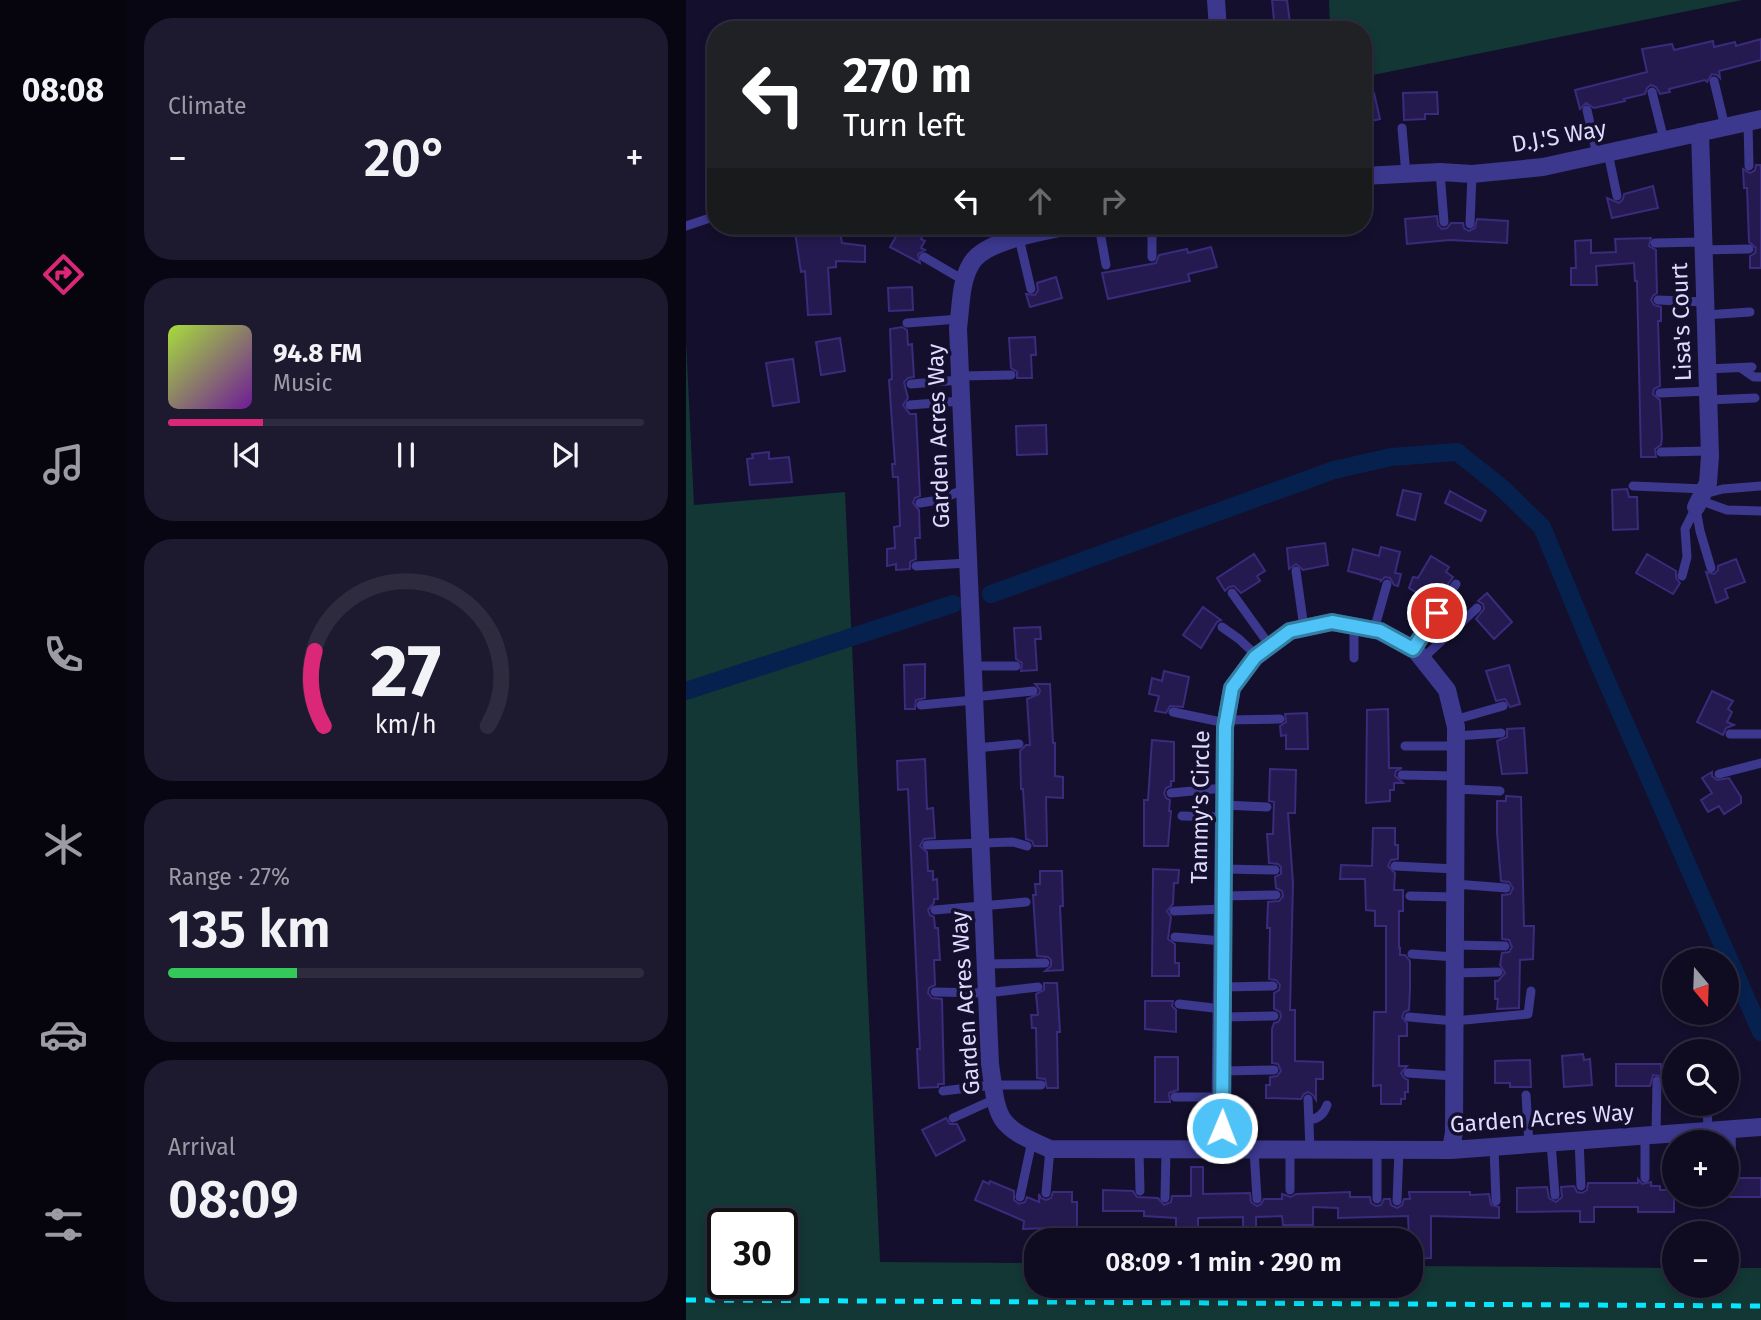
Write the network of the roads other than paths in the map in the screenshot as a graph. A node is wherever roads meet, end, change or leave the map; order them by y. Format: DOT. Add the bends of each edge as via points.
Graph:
graph roads {
  1 [pos="1216,0"];
  2 [pos="1217,21"];
  3 [pos="1714,81"];
  4 [pos="1652,92"];
  5 [pos="1587,110"];
  6 [pos="1754,120"];
  7 [pos="1725,127"];
  8 [pos="1402,128"];
  9 [pos="1700,132"];
  10 [pos="1664,140"];
  11 [pos="1603,154"];
  12 [pos="1749,166"];
  13 [pos="1440,172"];
  14 [pos="1472,174"];
  15 [pos="1406,175"];
  16 [pos="1372,176"];
  17 [pos="1617,196"];
  18 [pos="707,219"];
  19 [pos="1444,222"];
  20 [pos="1470,224"];
  21 [pos="686,226"];
  22 [pos="1018,235"];
  23 [pos="1100,235"];
  24 [pos="1152,235"];
  25 [pos="1011,237"];
  26 [pos="1655,243"];
  27 [pos="1702,246"];
  28 [pos="1749,249"];
  29 [pos="924,257"];
  30 [pos="1152,257"];
  31 [pos="1105,265"];
  32 [pos="965,281"];
  33 [pos="1031,289"];
  34 [pos="1658,300"];
  35 [pos="1705,308"];
  36 [pos="1750,312"];
  37 [pos="959,319"];
  38 [pos="907,323"];
  39 [pos="1740,368"];
  40 [pos="1752,368"];
  41 [pos="1707,369"];
  42 [pos="1012,375"];
  43 [pos="1761,377"];
  44 [pos="960,378"];
  45 [pos="911,384"];
  46 [pos="1660,393"];
  47 [pos="1708,396"];
  48 [pos="1755,398"];
  49 [pos="961,401"];
  50 [pos="910,405"];
  51 [pos="1709,451"];
  52 [pos="1661,452"];
  53 [pos="1633,486"];
  54 [pos="1761,486"];
  55 [pos="965,488"];
  56 [pos="1701,497"];
  57 [pos="920,503"];
  58 [pos="1761,511"];
  59 [pos="968,563"];
  60 [pos="916,566"];
  61 [pos="1711,568"];
  62 [pos="1296,571"];
  63 [pos="1682,576"];
  64 [pos="1387,584"];
  65 [pos="1456,584"];
  66 [pos="1232,593"];
  67 [pos="1477,608"];
  68 [pos="1354,626"];
  69 [pos="1222,627"];
  70 [pos="1304,628"];
  71 [pos="1374,630"];
  72 [pos="1263,651"];
  73 [pos="1418,654"];
  74 [pos="1354,658"];
  75 [pos="973,666"];
  76 [pos="1017,666"];
  77 [pos="1033,691"];
  78 [pos="974,698"];
  79 [pos="921,705"];
  80 [pos="1503,706"];
  81 [pos="1173,712"];
  82 [pos="1280,719"];
  83 [pos="1226,721"];
  84 [pos="1501,733"];
  85 [pos="1455,734"];
  86 [pos="1730,734"];
  87 [pos="1761,734"];
  88 [pos="1019,744"];
  89 [pos="1405,746"];
  90 [pos="976,748"];
  91 [pos="1761,763"];
  92 [pos="1719,774"];
  93 [pos="1402,775"];
  94 [pos="1455,783"];
  95 [pos="1500,791"];
  96 [pos="1171,793"];
  97 [pos="1224,803"];
  98 [pos="1267,807"];
  99 [pos="1182,816"];
  100 [pos="980,844"];
  101 [pos="927,845"];
  102 [pos="1027,846"];
  103 [pos="1395,866"];
  104 [pos="1224,869"];
  105 [pos="1275,870"];
  106 [pos="1455,883"];
  107 [pos="1506,888"];
  108 [pos="1276,895"];
  109 [pos="1410,897"];
  110 [pos="1026,902"];
  111 [pos="1224,903"];
  112 [pos="983,905"];
  113 [pos="935,910"];
  114 [pos="1174,911"];
  115 [pos="1175,937"];
  116 [pos="1223,941"];
  117 [pos="1505,946"];
  118 [pos="1412,954"];
  119 [pos="1455,959"];
  120 [pos="1045,963"];
  121 [pos="985,964"];
  122 [pos="1498,972"];
  123 [pos="1273,986"];
  124 [pos="1223,987"];
  125 [pos="1038,988"];
  126 [pos="1531,990"];
  127 [pos="936,992"];
  128 [pos="987,993"];
  129 [pos="1179,1004"];
  130 [pos="1223,1013"];
  131 [pos="1274,1016"];
  132 [pos="1409,1017"];
  133 [pos="1454,1021"];
  134 [pos="1274,1070"];
  135 [pos="1222,1072"];
  136 [pos="1408,1073"];
  137 [pos="1454,1076"];
  138 [pos="1657,1081"];
  139 [pos="1041,1084"];
  140 [pos="943,1091"];
  141 [pos="994,1092"];
  142 [pos="1526,1095"];
  143 [pos="1175,1097"];
  144 [pos="1222,1097"];
  145 [pos="1308,1100"];
  146 [pos="1327,1105"];
  147 [pos="1707,1116"];
  148 [pos="954,1118"];
  149 [pos="1309,1120"];
  150 [pos="1761,1127"];
  151 [pos="1731,1129"];
  152 [pos="1708,1130"];
  153 [pos="1662,1134"];
  154 [pos="1651,1135"];
  155 [pos="1579,1140"];
  156 [pos="1032,1141"];
  157 [pos="1551,1142"];
  158 [pos="1529,1144"];
  159 [pos="1494,1147"];
  160 [pos="1050,1149"];
  161 [pos="1139,1150"];
  162 [pos="1166,1150"];
  163 [pos="1220,1150"];
  164 [pos="1254,1150"];
  165 [pos="1290,1150"];
  166 [pos="1310,1150"];
  167 [pos="1377,1150"];
  168 [pos="1399,1150"];
  169 [pos="1451,1150"];
  170 [pos="1645,1178"];
  171 [pos="1581,1186"];
  172 [pos="1290,1190"];
  173 [pos="1140,1191"];
  174 [pos="1046,1193"];
  175 [pos="1555,1195"];
  176 [pos="1020,1197"];
  177 [pos="1165,1198"];
  178 [pos="1257,1199"];
  179 [pos="1377,1199"];
  180 [pos="1397,1201"];
  181 [pos="1496,1201"];
  1 -- 2 [label="street"];
  3 -- 7 [label="lane"];
  4 -- 10 [label="lane"];
  5 -- 11 [label="lane"];
  6 -- 7 [label="street, D.J.'S Way"];
  6 -- 12 [label="lane"];
  7 -- 9 [label="street, D.J.'S Way"];
  8 -- 15 [label="lane"];
  9 -- 10 [label="street, D.J.'S Way"];
  9 -- 27 [label="street, Lisa's Court"];
  10 -- 11 [label="street, D.J.'S Way"];
  11 -- 14 [label="street, D.J.'S Way" via="1543,167"];
  11 -- 17 [label="lane"];
  13 -- 14 [label="street, D.J.'S Way"];
  13 -- 15 [label="street, D.J.'S Way"];
  13 -- 19 [label="lane"];
  14 -- 20 [label="lane"];
  15 -- 16 [label="street, D.J.'S Way"];
  18 -- 21 [label="lane"];
  22 -- 25 [label="street, Garden Acres Way"];
  23 -- 31 [label="lane"];
  24 -- 30 [label="lane"];
  25 -- 32 [label="street, Garden Acres Way" via="971,263"];
  25 -- 33 [label="lane"];
  26 -- 27 [label="lane"];
  27 -- 28 [label="lane"];
  27 -- 35 [label="street, Lisa's Court"];
  29 -- 32 [label="lane"];
  32 -- 37 [label="street, Garden Acres Way"];
  34 -- 35 [label="lane"];
  35 -- 36 [label="lane"];
  35 -- 41 [label="street, Lisa's Court"];
  37 -- 38 [label="lane"];
  37 -- 44 [label="street, Garden Acres Way"];
  39 -- 40 [label="lane"];
  39 -- 41 [label="lane"];
  39 -- 43 [label="lane"];
  41 -- 47 [label="street, Lisa's Court"];
  42 -- 44 [label="lane"];
  44 -- 45 [label="lane"];
  44 -- 49 [label="street, Garden Acres Way"];
  46 -- 47 [label="lane"];
  47 -- 48 [label="lane"];
  47 -- 51 [label="street, Lisa's Court"];
  49 -- 50 [label="lane"];
  49 -- 55 [label="street, Garden Acres Way"];
  51 -- 52 [label="lane"];
  51 -- 56 [label="street, Lisa's Court" via="1708,483"];
  53 -- 56 [label="lane"];
  54 -- 56 [label="lane" via="1723,489"];
  55 -- 57 [label="lane"];
  55 -- 59 [label="street, Garden Acres Way"];
  56 -- 58 [label="lane" via="1727,510"];
  56 -- 61 [label="lane" via="1700,531"];
  56 -- 63 [label="lane" via="1685,529 1687,556"];
  59 -- 60 [label="lane"];
  59 -- 75 [label="street, Garden Acres Way"];
  62 -- 70 [label="lane"];
  64 -- 71 [label="lane"];
  65 -- 73 [label="lane"];
  66 -- 72 [label="lane"];
  67 -- 73 [label="lane"];
  68 -- 70 [label="street, Tammy's Circle" via="1332,622"];
  68 -- 71 [label="street, Tammy's Circle"];
  68 -- 74 [label="lane"];
  69 -- 72 [label="lane"];
  70 -- 72 [label="street, Tammy's Circle" via="1290,631"];
  71 -- 73 [label="street, Tammy's Circle"];
  72 -- 83 [label="street, Tammy's Circle" via="1232,688"];
  73 -- 85 [label="street, Tammy's Circle" via="1447,690"];
  75 -- 76 [label="lane"];
  75 -- 78 [label="street, Garden Acres Way"];
  77 -- 78 [label="lane"];
  78 -- 79 [label="lane"];
  78 -- 90 [label="street, Garden Acres Way"];
  80 -- 85 [label="lane"];
  81 -- 83 [label="lane"];
  82 -- 83 [label="lane"];
  83 -- 97 [label="street, Tammy's Circle"];
  84 -- 85 [label="lane"];
  85 -- 89 [label="lane"];
  85 -- 94 [label="street, Tammy's Circle"];
  86 -- 87 [label="lane"];
  88 -- 90 [label="lane"];
  90 -- 100 [label="street, Garden Acres Way"];
  91 -- 92 [label="lane"];
  93 -- 94 [label="lane"];
  94 -- 95 [label="lane"];
  94 -- 106 [label="street, Tammy's Circle"];
  96 -- 97 [label="lane"];
  97 -- 98 [label="lane"];
  97 -- 99 [label="lane"];
  97 -- 104 [label="street, Tammy's Circle"];
  100 -- 101 [label="lane"];
  100 -- 102 [label="lane"];
  100 -- 112 [label="street, Garden Acres Way"];
  103 -- 106 [label="lane"];
  104 -- 105 [label="lane"];
  104 -- 111 [label="street, Tammy's Circle"];
  106 -- 107 [label="lane"];
  106 -- 109 [label="lane"];
  106 -- 119 [label="street, Tammy's Circle"];
  108 -- 111 [label="lane"];
  110 -- 112 [label="lane"];
  111 -- 114 [label="lane"];
  111 -- 116 [label="street, Tammy's Circle"];
  112 -- 113 [label="lane"];
  112 -- 121 [label="street, Garden Acres Way"];
  115 -- 116 [label="lane"];
  116 -- 124 [label="street, Tammy's Circle"];
  117 -- 119 [label="lane"];
  118 -- 119 [label="lane"];
  119 -- 122 [label="lane"];
  119 -- 133 [label="street, Tammy's Circle"];
  120 -- 121 [label="lane"];
  121 -- 128 [label="street, Garden Acres Way"];
  123 -- 124 [label="lane"];
  124 -- 130 [label="street, Tammy's Circle"];
  125 -- 128 [label="lane"];
  126 -- 133 [label="lane" via="1528,1014"];
  127 -- 128 [label="lane"];
  128 -- 141 [label="street, Garden Acres Way"];
  129 -- 130 [label="lane"];
  130 -- 131 [label="lane"];
  130 -- 135 [label="street, Tammy's Circle"];
  132 -- 133 [label="lane"];
  133 -- 137 [label="street, Tammy's Circle"];
  134 -- 135 [label="lane"];
  135 -- 144 [label="street, Tammy's Circle"];
  136 -- 137 [label="lane"];
  137 -- 169 [label="street, Tammy's Circle"];
  138 -- 154 [label="lane"];
  139 -- 141 [label="lane"];
  140 -- 141 [label="lane"];
  141 -- 148 [label="lane"];
  141 -- 156 [label="street, Garden Acres Way" via="997,1112 1015,1133"];
  142 -- 158 [label="lane"];
  143 -- 144 [label="lane"];
  144 -- 163 [label="street, Tammy's Circle"];
  145 -- 149 [label="lane"];
  146 -- 149 [label="lane" via="1316,1119"];
  147 -- 152 [label="lane"];
  149 -- 166 [label="lane"];
  150 -- 151 [label="street, Garden Acres Way"];
  151 -- 152 [label="street, Garden Acres Way"];
  153 -- 154 [label="street, Garden Acres Way"];
  154 -- 155 [label="street, Garden Acres Way"];
  154 -- 170 [label="lane"];
  155 -- 157 [label="street, Garden Acres Way"];
  155 -- 171 [label="lane"];
  156 -- 160 [label="street, Garden Acres Way"];
  156 -- 176 [label="lane"];
  157 -- 158 [label="street, Garden Acres Way"];
  157 -- 175 [label="lane"];
  158 -- 159 [label="street, Garden Acres Way"];
  159 -- 169 [label="street, Garden Acres Way"];
  159 -- 181 [label="lane"];
  160 -- 161 [label="street, Garden Acres Way"];
  160 -- 174 [label="lane"];
  161 -- 162 [label="street, Garden Acres Way"];
  161 -- 173 [label="lane"];
  162 -- 163 [label="street, Garden Acres Way"];
  162 -- 177 [label="lane"];
  163 -- 164 [label="street, Garden Acres Way"];
  164 -- 165 [label="street, Garden Acres Way"];
  164 -- 178 [label="lane"];
  165 -- 166 [label="street, Garden Acres Way"];
  165 -- 172 [label="lane"];
  166 -- 167 [label="street, Garden Acres Way"];
  167 -- 168 [label="street, Garden Acres Way"];
  167 -- 179 [label="lane"];
  168 -- 169 [label="street, Garden Acres Way"];
  168 -- 180 [label="lane"];
}
